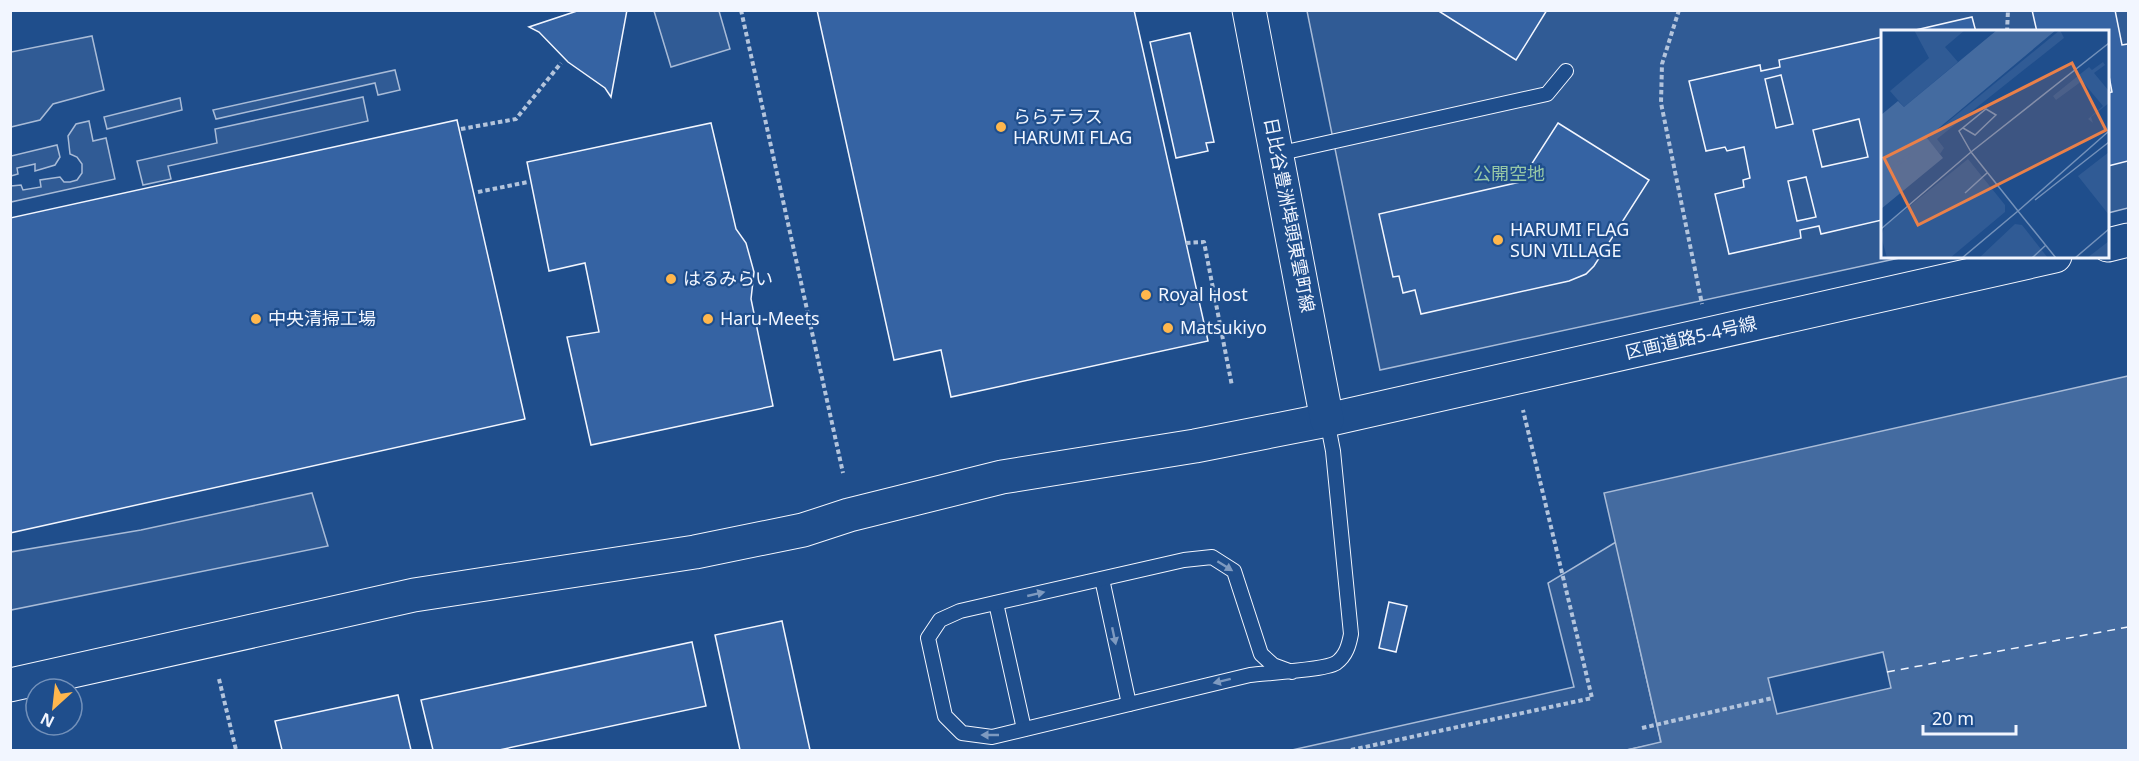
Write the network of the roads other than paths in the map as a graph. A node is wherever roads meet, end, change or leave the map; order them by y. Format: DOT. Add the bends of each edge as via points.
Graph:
graph roads {
  1 [pos="1249,10"];
  2 [pos="1566,71"];
  3 [pos="1277,154"];
  4 [pos="2128,240"];
  5 [pos="2109,245"];
  6 [pos="2046,258"];
  7 [pos="1327,420"];
  8 [pos="1102,579"];
  9 [pos="996,603"];
  10 [pos="1261,654"];
  11 [pos="1292,672"];
  12 [pos="1250,675"];
  13 [pos="10,685"];
  14 [pos="1129,704"];
  15 [pos="1024,729"];
  1 -- 3 [label="street, 日比谷豊洲埠頭東雲町線"];
  2 -- 3 [label="lane" via="1547,94"];
  3 -- 7 [label="street, 日比谷豊洲埠頭東雲町線"];
  4 -- 5 [label="street"];
  6 -- 7 [label="street, 区画道路5-4号線"];
  7 -- 11 [label="lane" via="1352,634 1348,650 1335,664"];
  7 -- 13 [label="street, 区画道路5-4号線" via="1002,477 803,530 695,552 414,595"];
  9 -- 8 [label="lane, one-way"];
  8 -- 10 [label="lane, one-way" via="1212,557 1234,571"];
  8 -- 14 [label="lane, one-way"];
  9 -- 15 [label="lane"];
  15 -- 9 [label="lane, one-way" via="992,737 962,733 945,716 942,705 928,638 940,620"];
  10 -- 11 [label="lane" via="1273,665"];
  10 -- 12 [label="lane"];
  11 -- 12 [label="lane"];
  12 -- 14 [label="lane, one-way"];
  14 -- 15 [label="lane"];
}
